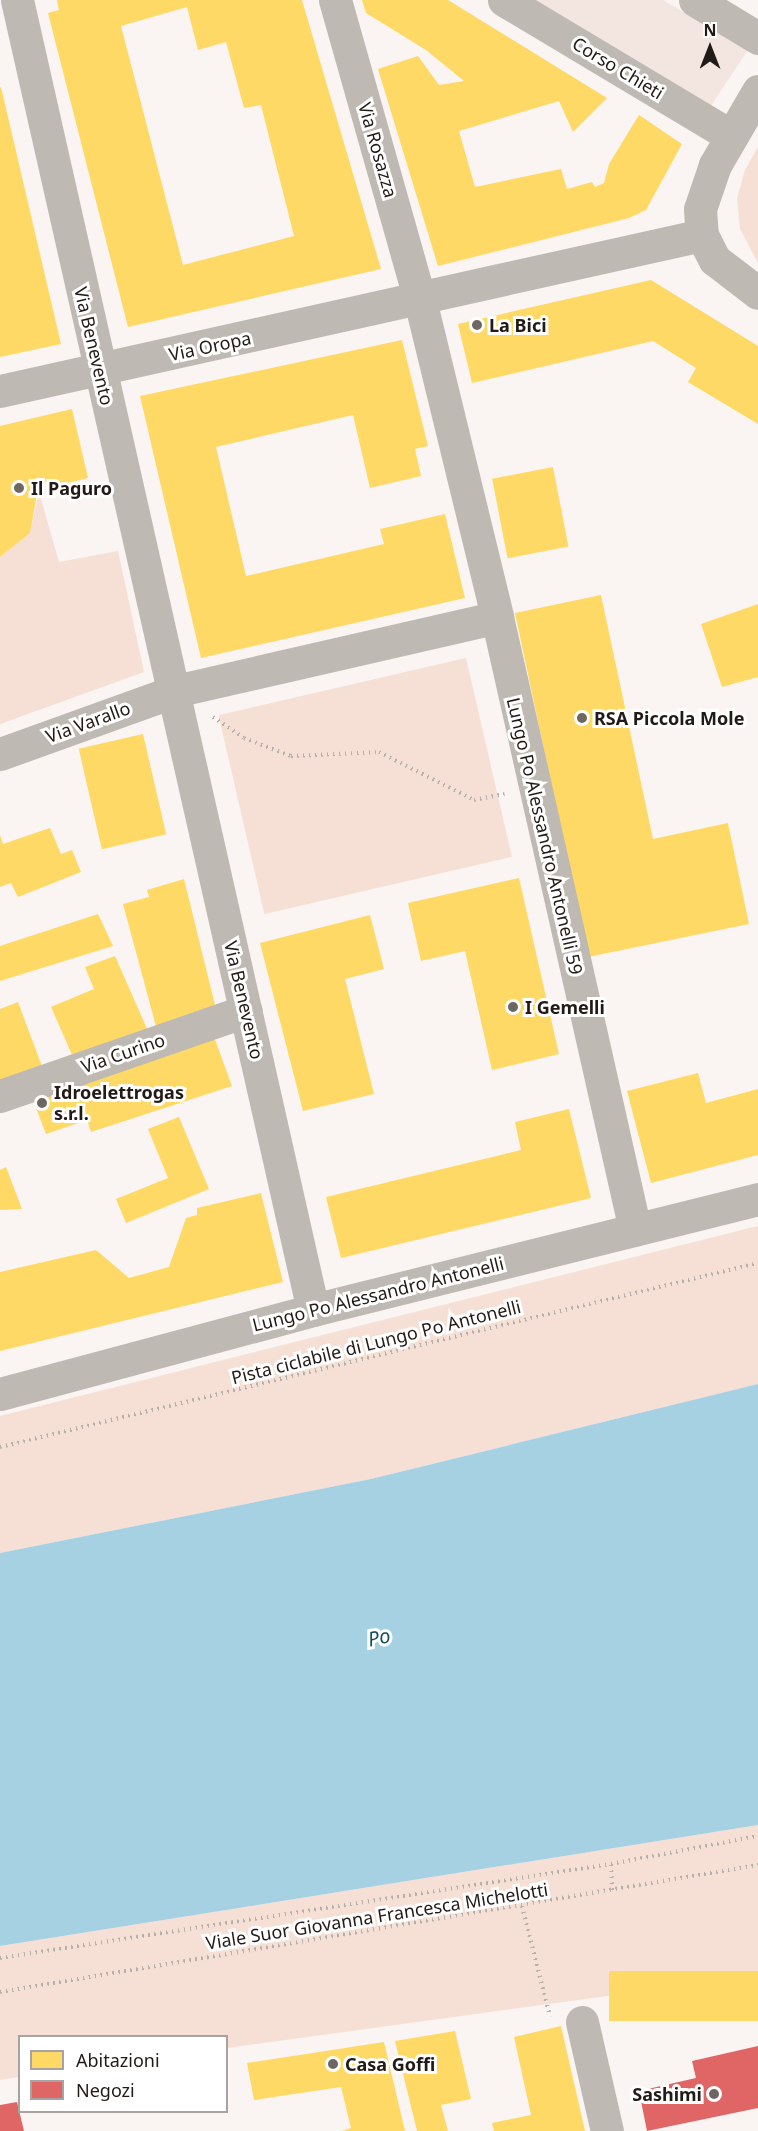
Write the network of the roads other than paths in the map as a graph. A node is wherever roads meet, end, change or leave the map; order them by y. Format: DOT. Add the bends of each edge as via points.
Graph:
graph roads {
  1 [pos="17,0"];
  2 [pos="335,0"];
  3 [pos="504,0"];
  4 [pos="695,0"];
  5 [pos="758,38"];
  6 [pos="758,91"];
  7 [pos="731,136"];
  8 [pos="702,235"];
  9 [pos="758,293"];
  10 [pos="420,300"];
  11 [pos="99,370"];
  12 [pos="0,391"];
  13 [pos="497,617"];
  14 [pos="175,691"];
  15 [pos="0,754"];
  16 [pos="246,1011"];
  17 [pos="0,1096"];
  18 [pos="758,1199"];
  19 [pos="634,1230"];
  20 [pos="313,1310"];
  21 [pos="0,1394"];
  22 [pos="582,2022"];
  23 [pos="608,2131"];
  1 -- 11 [label="street, Via Benevento"];
  2 -- 10 [label="street, Via Rosazza"];
  3 -- 7 [label="street, Corso Chieti"];
  4 -- 5 [label="street"];
  6 -- 7 [label="street"];
  7 -- 8 [label="street" via="715,165 700,209"];
  8 -- 9 [label="street" via="715,260"];
  8 -- 10 [label="street, Via Oropa"];
  10 -- 11 [label="street, Via Oropa"];
  10 -- 13 [label="street"];
  11 -- 12 [label="street, Via Oropa"];
  11 -- 14 [label="street, Via Benevento"];
  13 -- 14 [label="street"];
  13 -- 19 [label="street, Lungo Po Alessandro Antonelli 59"];
  14 -- 15 [label="street, Via Varallo"];
  14 -- 16 [label="street, Via Benevento"];
  16 -- 17 [label="street, Via Curino"];
  16 -- 20 [label="street, Via Benevento"];
  18 -- 19 [label="street, Lungo Po Alessandro Antonelli"];
  19 -- 20 [label="street, Lungo Po Alessandro Antonelli"];
  20 -- 21 [label="street, Lungo Po Alessandro Antonelli"];
  22 -- 23 [label="street"];
}
